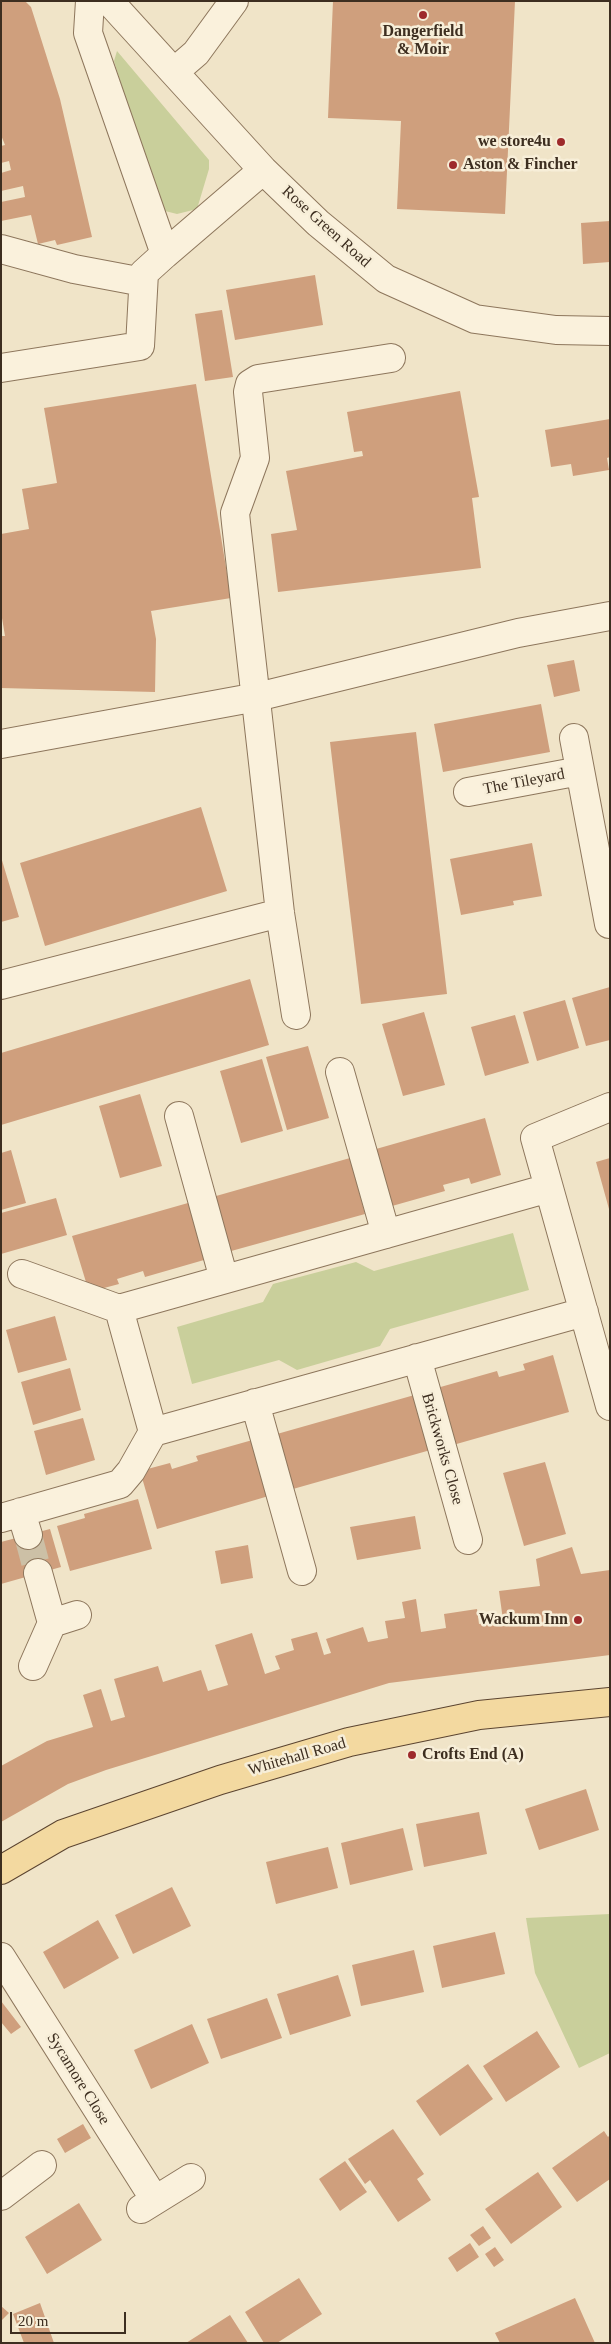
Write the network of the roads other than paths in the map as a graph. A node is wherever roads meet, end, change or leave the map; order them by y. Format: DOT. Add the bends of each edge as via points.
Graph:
graph roads {
  1 [pos="90,1"];
  2 [pos="109,1"];
  3 [pos="234,1"];
  4 [pos="174,72"];
  5 [pos="263,170"];
  6 [pos="1,249"];
  7 [pos="165,254"];
  8 [pos="143,282"];
  9 [pos="610,331"];
  10 [pos="391,358"];
  11 [pos="1,368"];
  12 [pos="610,616"];
  13 [pos="257,696"];
  14 [pos="574,738"];
  15 [pos="1,744"];
  16 [pos="580,771"];
  17 [pos="468,792"];
  18 [pos="598,801"];
  19 [pos="280,913"];
  20 [pos="609,924"];
  21 [pos="1,985"];
  22 [pos="296,1014"];
  23 [pos="340,1072"];
  24 [pos="610,1107"];
  25 [pos="179,1116"];
  26 [pos="549,1188"];
  27 [pos="386,1234"];
  28 [pos="22,1274"];
  29 [pos="224,1279"];
  30 [pos="119,1308"];
  31 [pos="587,1324"];
  32 [pos="417,1358"];
  33 [pos="255,1403"];
  34 [pos="610,1406"];
  35 [pos="153,1432"];
  36 [pos="17,1522"];
  37 [pos="468,1540"];
  38 [pos="302,1571"];
  39 [pos="38,1573"];
  40 [pos="34,1666"];
  41 [pos="610,1702"];
  42 [pos="1,1870"];
  43 [pos="1,1957"];
  44 [pos="42,2164"];
  45 [pos="191,2178"];
  46 [pos="1,2196"];
  1 -- 7 [label="street" via="88,33"];
  2 -- 4 [label="street, Rose Green Road"];
  3 -- 4 [label="street" via="196,53"];
  4 -- 5 [label="street, Rose Green Road"];
  5 -- 7 [label="street"];
  5 -- 9 [label="street, Rose Green Road" via="318,223 386,279 475,320 556,330"];
  6 -- 8 [label="street" via="74,270"];
  7 -- 8 [label="street" via="144,273"];
  8 -- 11 [label="street" via="140,346"];
  10 -- 13 [label="street" via="258,378 250,384 248,392 255,458 235,514"];
  12 -- 13 [label="street" via="518,633"];
  13 -- 15 [label="street"];
  13 -- 19 [label="street"];
  14 -- 16 [label="street, The Tileyard"];
  16 -- 17 [label="street, The Tileyard"];
  16 -- 18 [label="street, The Tileyard"];
  18 -- 20 [label="street, The Tileyard" via="592,834"];
  19 -- 21 [label="street"];
  19 -- 22 [label="street"];
  23 -- 27 [label="street"];
  24 -- 26 [label="street" via="535,1138"];
  25 -- 29 [label="street"];
  26 -- 27 [label="street"];
  26 -- 31 [label="street"];
  27 -- 29 [label="street"];
  28 -- 30 [label="street"];
  29 -- 30 [label="street"];
  30 -- 35 [label="street"];
  31 -- 32 [label="street"];
  31 -- 34 [label="street"];
  32 -- 33 [label="street"];
  32 -- 37 [label="street, Brickworks Close"];
  33 -- 35 [label="street"];
  33 -- 38 [label="street"];
  35 -- 36 [label="street" via="120,1484"];
  39 -- 40 [label="street" via="65,1619"];
  41 -- 42 [label="main road, Whitehall Road" via="479,1715 349,1742 220,1780 63,1834"];
  43 -- 45 [label="street, Sycamore Close" via="148,2204"];
  44 -- 46 [label="street"];
}
